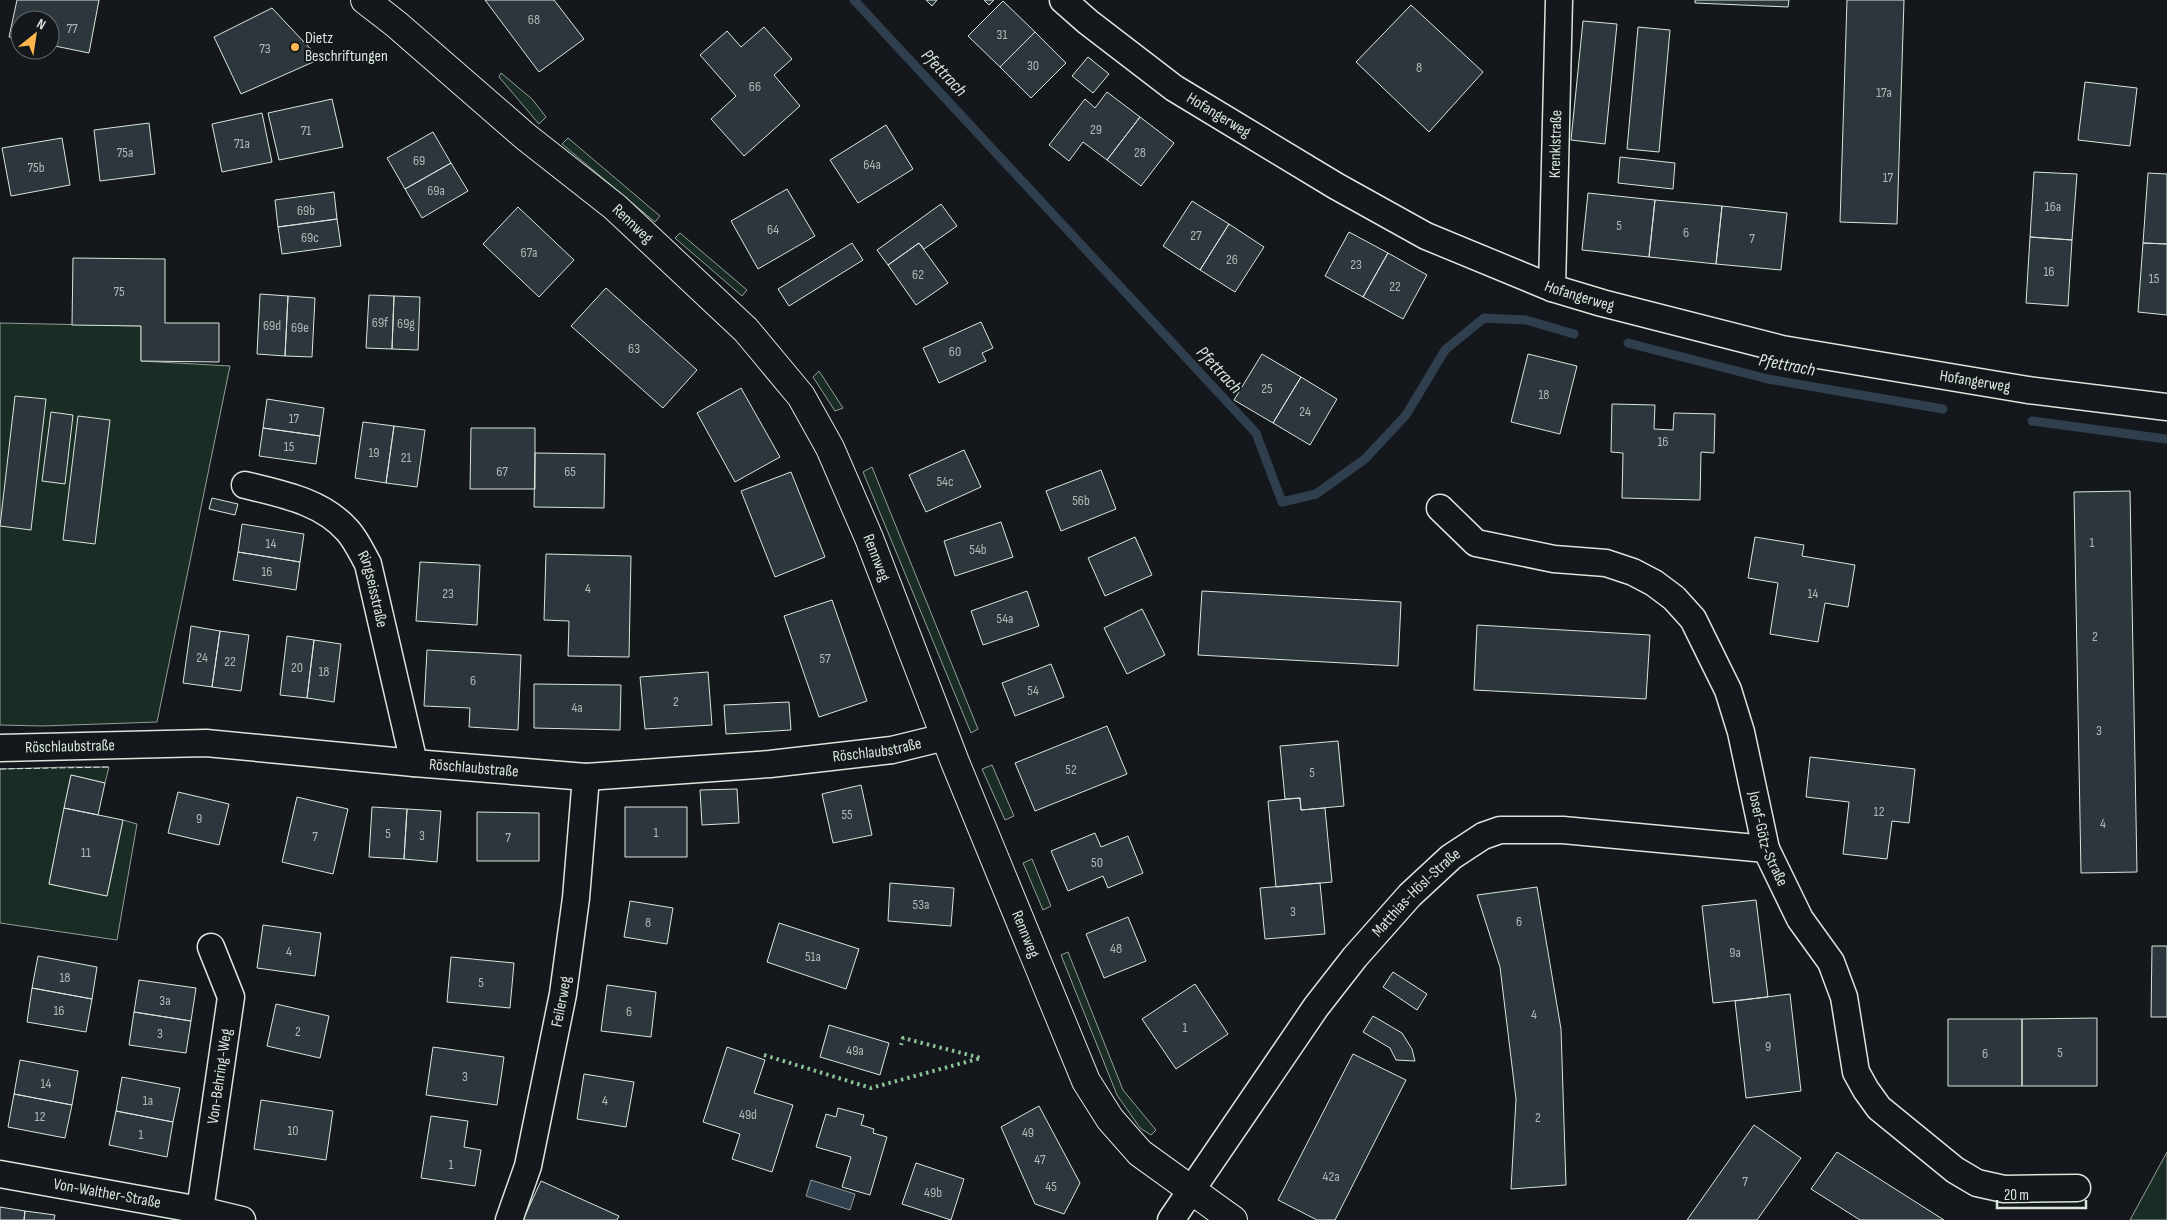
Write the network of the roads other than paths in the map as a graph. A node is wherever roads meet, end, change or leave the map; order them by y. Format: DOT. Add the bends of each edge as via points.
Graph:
graph roads {
  1 [pos="365,0"];
  2 [pos="1063,0"];
  3 [pos="1559,0"];
  4 [pos="1552,288"];
  5 [pos="2167,407"];
  6 [pos="245,485"];
  7 [pos="1440,508"];
  8 [pos="945,737"];
  9 [pos="0,748"];
  10 [pos="414,764"];
  11 [pos="586,777"];
  12 [pos="1766,849"];
  13 [pos="211,947"];
  14 [pos="0,1174"];
  15 [pos="2077,1188"];
  16 [pos="1191,1190"];
  17 [pos="200,1210"];
  18 [pos="242,1220"];
  19 [pos="509,1220"];
  20 [pos="1171,1220"];
  21 [pos="1233,1220"];
  1 -- 8 [label="main road, Rennweg" via="526,137 615,207 746,330 802,396 830,448 869,538"];
  2 -- 4 [label="street, Hofangerweg" via="1174,88 1336,186 1426,236"];
  3 -- 4 [label="street, Krenklstraße"];
  4 -- 5 [label="street, Hofangerweg" via="1782,349 2028,390"];
  6 -- 10 [label="street, Ringseisstraße" via="296,498 326,512 357,544 368,564"];
  7 -- 12 [label="street, Josef-Götz-Straße" via="1476,544 1554,559 1613,565 1654,582 1674,598 1693,619 1728,690 1741,732"];
  8 -- 11 [label="street, Röschlaubstraße" via="892,750 770,764"];
  8 -- 16 [label="main road, Rennweg" via="1086,1081 1110,1119 1140,1153"];
  9 -- 10 [label="street, Röschlaubstraße" via="206,743"];
  10 -- 11 [label="street, Röschlaubstraße"];
  11 -- 19 [label="street, Feilerweg" via="576,898 563,994 528,1166"];
  12 -- 15 [label="street, Josef-Götz-Straße" via="1800,919 1831,962 1844,997 1856,1072 1879,1108 1955,1170 1977,1183 2004,1189"];
  12 -- 16 [label="street, Matthias-Hösl-Straße" via="1563,830 1500,830 1483,836 1451,858 1410,895 1358,953 1316,1007"];
  13 -- 17 [label="street, Von-Behring-Weg" via="231,997"];
  14 -- 17 [label="street, Von-Walther-Straße"];
  16 -- 20 [label="street, Matthias-Hösl-Straße"];
  16 -- 21 [label="main road, Rennweg"];
  17 -- 18 [label="street, Von-Walther-Straße"];
}
